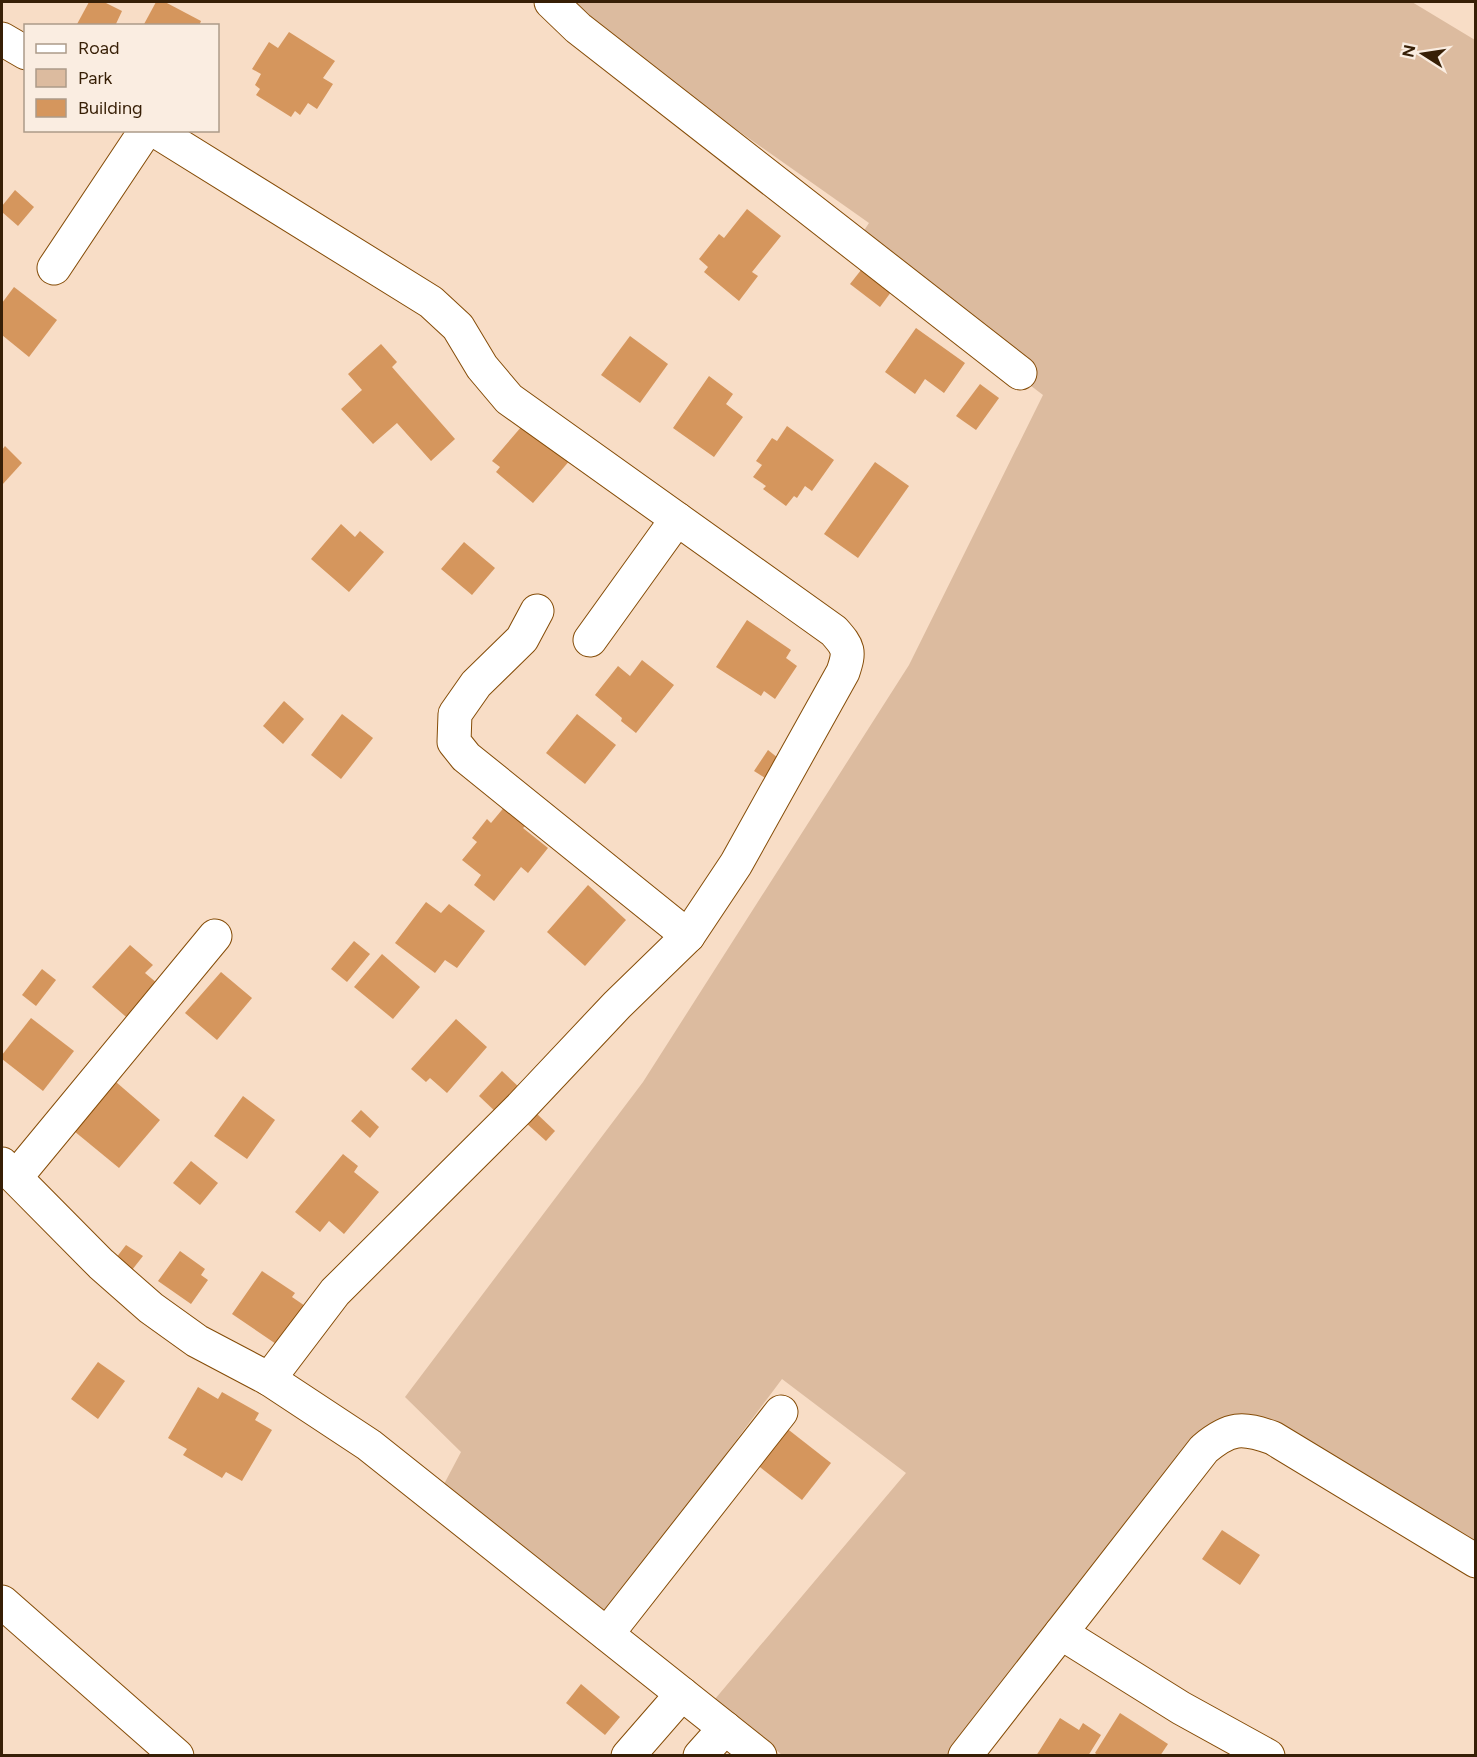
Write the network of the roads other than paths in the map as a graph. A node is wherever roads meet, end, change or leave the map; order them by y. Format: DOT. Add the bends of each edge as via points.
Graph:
graph roads {
  1 [pos="551,2"];
  2 [pos="2,39"];
  3 [pos="24,52"];
  4 [pos="145,132"];
  5 [pos="157,132"];
  6 [pos="54,268"];
  7 [pos="1020,373"];
  8 [pos="677,519"];
  9 [pos="537,611"];
  10 [pos="590,640"];
  11 [pos="215,936"];
  12 [pos="688,936"];
  13 [pos="9,1170"];
  14 [pos="269,1379"];
  15 [pos="781,1412"];
  16 [pos="1476,1562"];
  17 [pos="2,1602"];
  18 [pos="1060,1633"];
  19 [pos="607,1634"];
  20 [pos="682,1694"];
  21 [pos="725,1728"];
  22 [pos="177,1755"];
  23 [pos="628,1755"];
  24 [pos="700,1755"];
  25 [pos="760,1755"];
  26 [pos="965,1755"];
  27 [pos="1268,1755"];
  1 -- 7 [label="street" via="578,28"];
  2 -- 3 [label="street"];
  4 -- 6 [label="street"];
  5 -- 8 [label="street" via="431,302 458,327 482,367 509,399"];
  8 -- 10 [label="street"];
  8 -- 12 [label="street" via="834,631 847,645 848,657 736,864"];
  9 -- 12 [label="street" via="522,639 476,684 455,714 454,742 466,757"];
  11 -- 13 [label="street"];
  12 -- 14 [label="street" via="335,1292"];
  13 -- 14 [label="street" via="101,1264 151,1308 197,1341"];
  14 -- 19 [label="street" via="369,1444"];
  15 -- 19 [label="street"];
  16 -- 18 [label="street" via="1273,1438 1239,1430 1220,1436 1204,1449"];
  17 -- 22 [label="street"];
  18 -- 26 [label="street"];
  18 -- 27 [label="street" via="1181,1708"];
  19 -- 20 [label="street"];
  20 -- 21 [label="street"];
  20 -- 23 [label="street"];
  21 -- 24 [label="street"];
  21 -- 25 [label="street"];
}
